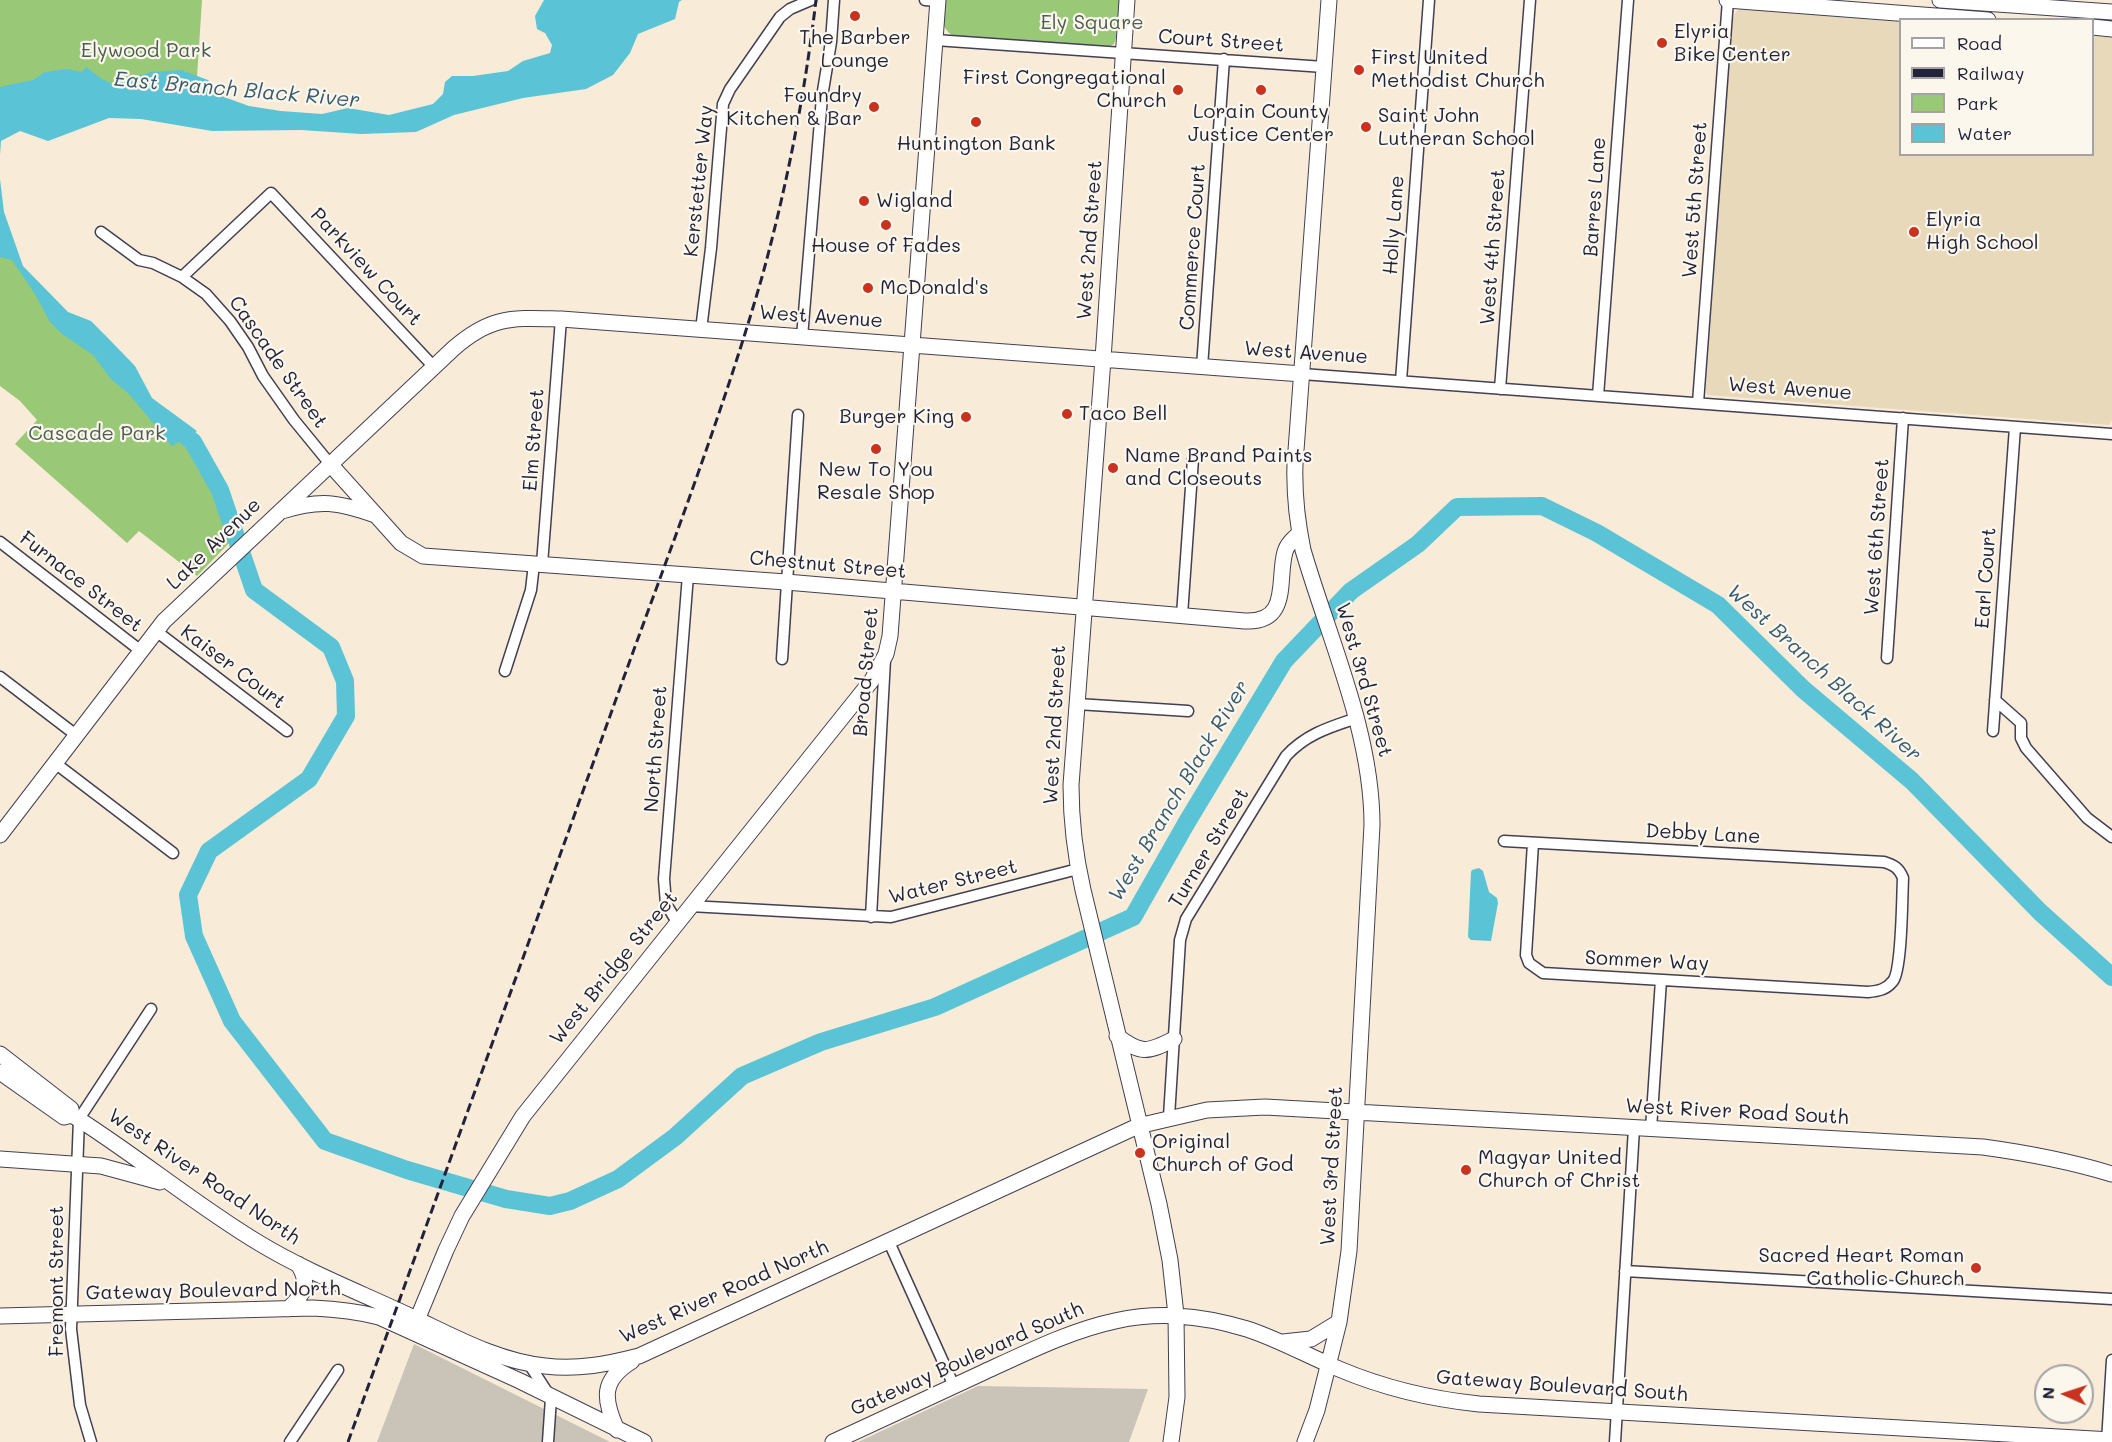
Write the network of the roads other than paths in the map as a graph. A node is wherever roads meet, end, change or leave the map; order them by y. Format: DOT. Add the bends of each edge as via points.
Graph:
graph roads {
  1 [pos="811,0"];
  2 [pos="834,0"];
  3 [pos="933,0"];
  4 [pos="1127,0"];
  5 [pos="1329,0"];
  6 [pos="1429,0"];
  7 [pos="1530,0"];
  8 [pos="1628,0"];
  9 [pos="1727,0"];
  10 [pos="1940,0"];
  11 [pos="1820,4"];
  12 [pos="2112,12"];
  13 [pos="1967,18"];
  14 [pos="2094,27"];
  15 [pos="2112,29"];
  16 [pos="935,40"];
  17 [pos="1123,52"];
  18 [pos="1224,58"];
  19 [pos="1324,67"];
  20 [pos="101,232"];
  21 [pos="182,277"];
  22 [pos="561,319"];
  23 [pos="496,322"];
  24 [pos="701,330"];
  25 [pos="802,337"];
  26 [pos="912,345"];
  27 [pos="1103,359"];
  28 [pos="434,367"];
  29 [pos="1202,367"];
  30 [pos="1302,374"];
  31 [pos="1401,381"];
  32 [pos="1500,389"];
  33 [pos="1598,396"];
  34 [pos="1698,403"];
  35 [pos="798,415"];
  36 [pos="1903,418"];
  37 [pos="2015,427"];
  38 [pos="2112,434"];
  39 [pos="1193,459"];
  40 [pos="330,464"];
  41 [pos="278,512"];
  42 [pos="377,516"];
  43 [pos="1300,533"];
  44 [pos="1,545"];
  45 [pos="538,564"];
  46 [pos="688,575"];
  47 [pos="786,582"];
  48 [pos="893,591"];
  49 [pos="1083,607"];
  50 [pos="1182,615"];
  51 [pos="156,631"];
  52 [pos="141,651"];
  53 [pos="886,654"];
  54 [pos="1887,658"];
  55 [pos="782,659"];
  56 [pos="505,671"];
  57 [pos="0,677"];
  58 [pos="1995,700"];
  59 [pos="1077,704"];
  60 [pos="1188,711"];
  61 [pos="1357,718"];
  62 [pos="287,731"];
  63 [pos="1993,731"];
  64 [pos="76,735"];
  65 [pos="55,763"];
  66 [pos="0,835"];
  67 [pos="2112,837"];
  68 [pos="1504,841"];
  69 [pos="1533,843"];
  70 [pos="173,854"];
  71 [pos="1078,869"];
  72 [pos="690,906"];
  73 [pos="871,916"];
  74 [pos="677,922"];
  75 [pos="1661,980"];
  76 [pos="1887,988"];
  77 [pos="151,1009"];
  78 [pos="1117,1036"];
  79 [pos="1174,1039"];
  80 [pos="0,1054"];
  81 [pos="0,1072"];
  82 [pos="1357,1112"];
  83 [pos="75,1117"];
  84 [pos="1169,1117"];
  85 [pos="1138,1126"];
  86 [pos="1634,1128"];
  87 [pos="1652,1129"];
  88 [pos="0,1159"];
  89 [pos="78,1164"];
  90 [pos="2112,1174"];
  91 [pos="180,1189"];
  92 [pos="889,1242"];
  93 [pos="298,1264"];
  94 [pos="1625,1271"];
  95 [pos="2112,1299"];
  96 [pos="288,1309"];
  97 [pos="71,1314"];
  98 [pos="1176,1315"];
  99 [pos="0,1316"];
  100 [pos="1339,1322"];
  101 [pos="414,1326"];
  102 [pos="1280,1342"];
  103 [pos="639,1356"];
  104 [pos="2112,1360"];
  105 [pos="529,1364"];
  106 [pos="1329,1365"];
  107 [pos="338,1370"];
  108 [pos="954,1386"];
  109 [pos="551,1398"];
  110 [pos="1617,1412"];
  111 [pos="617,1430"];
  112 [pos="2109,1441"];
  113 [pos="90,1442"];
  114 [pos="290,1442"];
  115 [pos="548,1442"];
  116 [pos="644,1442"];
  117 [pos="833,1442"];
  118 [pos="1171,1442"];
  119 [pos="1305,1442"];
  120 [pos="1615,1442"];
  1 -- 24 [label="street, Kerstetter Way" via="780,17 723,104"];
  2 -- 25 [label="street"];
  3 -- 16 [label="main road, Broad Street"];
  4 -- 17 [label="main road, West 2nd Street"];
  5 -- 19 [label="main road, West 3rd Street"];
  6 -- 31 [label="street, Holly Lane"];
  7 -- 32 [label="street, West 4th Street"];
  8 -- 33 [label="street, Barres Lane"];
  9 -- 11 [label="main road"];
  9 -- 34 [label="street, West 5th Street"];
  10 -- 12 [label="main road"];
  11 -- 13 [label="main road"];
  14 -- 15 [label="main road"];
  16 -- 17 [label="street, Court Street"];
  16 -- 26 [label="main road, Broad Street"];
  17 -- 18 [label="street, Court Street"];
  17 -- 27 [label="main road, West 2nd Street"];
  18 -- 19 [label="street, Court Street"];
  18 -- 29 [label="street, Commerce Court"];
  19 -- 30 [label="main road, West 3rd Street"];
  20 -- 21 [label="street, Cascade Street" via="138,260"];
  21 -- 28 [label="street, Parkview Court" via="271,193"];
  21 -- 40 [label="street, Cascade Street" via="207,294 230,321 263,376"];
  22 -- 23 [label="main road, West Avenue" via="516,317"];
  22 -- 24 [label="main road, West Avenue"];
  22 -- 45 [label="street, Elm Street"];
  23 -- 28 [label="main road, Lake Avenue" via="473,333"];
  24 -- 25 [label="main road, West Avenue"];
  25 -- 26 [label="main road, West Avenue"];
  26 -- 27 [label="main road, West Avenue"];
  26 -- 48 [label="main road, Broad Street"];
  27 -- 29 [label="main road, West Avenue"];
  27 -- 49 [label="main road, West 2nd Street"];
  28 -- 40 [label="main road, Lake Avenue"];
  29 -- 30 [label="main road, West Avenue"];
  30 -- 31 [label="street, West Avenue"];
  30 -- 43 [label="main road, West 3rd Street" via="1295,476"];
  31 -- 32 [label="street, West Avenue"];
  32 -- 33 [label="street, West Avenue"];
  33 -- 34 [label="street, West Avenue"];
  34 -- 36 [label="street, West Avenue"];
  35 -- 47 [label="street"];
  36 -- 37 [label="street, West Avenue"];
  36 -- 54 [label="street, West 6th Street"];
  37 -- 38 [label="street, West Avenue"];
  37 -- 58 [label="street, Earl Court"];
  39 -- 50 [label="street"];
  40 -- 41 [label="main road, Lake Avenue"];
  40 -- 42 [label="main road, Chestnut Street"];
  41 -- 42 [label="main road" via="303,504 330,503"];
  41 -- 51 [label="main road, Lake Avenue"];
  42 -- 45 [label="main road, Chestnut Street" via="401,543 423,556"];
  43 -- 50 [label="main road, Chestnut Street" via="1285,551 1281,597 1268,615 1251,621"];
  43 -- 61 [label="main road, West 3rd Street"];
  44 -- 52 [label="street, Furnace Street"];
  45 -- 46 [label="main road, Chestnut Street"];
  45 -- 56 [label="street, Elm Street"];
  46 -- 47 [label="main road, Chestnut Street"];
  46 -- 74 [label="street, North Street" via="664,879 666,904"];
  47 -- 48 [label="main road, Chestnut Street"];
  47 -- 55 [label="street"];
  48 -- 49 [label="main road, Chestnut Street"];
  48 -- 53 [label="main road, Broad Street"];
  49 -- 50 [label="main road, Chestnut Street"];
  49 -- 59 [label="main road, West 2nd Street"];
  51 -- 52 [label="main road, Lake Avenue"];
  51 -- 62 [label="street, Kaiser Court"];
  52 -- 64 [label="main road, Lake Avenue"];
  53 -- 72 [label="main road, West Bridge Street" via="872,680"];
  53 -- 73 [label="street, Broad Street"];
  57 -- 64 [label="street"];
  58 -- 63 [label="street, Earl Court"];
  58 -- 67 [label="street" via="2021,723 2026,748 2091,822"];
  59 -- 60 [label="street"];
  59 -- 71 [label="main road, West 2nd Street" via="1071,817"];
  61 -- 79 [label="street, Turner Street" via="1312,735 1286,756 1186,919 1180,940"];
  61 -- 82 [label="main road, West 3rd Street" via="1369,768 1372,825"];
  64 -- 65 [label="main road, Lake Avenue"];
  65 -- 66 [label="main road, Lake Avenue"];
  65 -- 70 [label="street"];
  68 -- 69 [label="street, Debby Lane"];
  69 -- 75 [label="street, Sommer Way" via="1526,951 1529,963 1547,974"];
  69 -- 76 [label="street, Debby Lane" via="1884,862 1898,868 1903,878 1897,970"];
  71 -- 73 [label="street, Water Street" via="896,916"];
  71 -- 78 [label="main road, West 2nd Street"];
  72 -- 73 [label="street, Water Street"];
  72 -- 74 [label="main road, West Bridge Street"];
  74 -- 101 [label="main road, West Bridge Street" via="523,1116 462,1216"];
  75 -- 76 [label="street, Sommer Way" via="1868,992"];
  75 -- 87 [label="street"];
  77 -- 83 [label="street"];
  78 -- 79 [label="main road" via="1143,1050 1156,1049"];
  78 -- 85 [label="main road, West 2nd Street"];
  79 -- 84 [label="street, Turner Street"];
  80 -- 83 [label="main road, West River Road North" via="71,1109"];
  81 -- 83 [label="main road, West River Road North" via="64,1117"];
  82 -- 84 [label="main road, West River Road North" via="1236,1107"];
  82 -- 86 [label="main road, West River Road South"];
  82 -- 100 [label="main road, West 3rd Street" via="1349,1251"];
  83 -- 89 [label="street, Fremont Street"];
  83 -- 91 [label="main road, West River Road North"];
  84 -- 85 [label="main road, West River Road North"];
  85 -- 92 [label="main road, West River Road North"];
  85 -- 98 [label="main road, West 2nd Street" via="1159,1204"];
  86 -- 87 [label="main road, West River Road South"];
  86 -- 94 [label="street"];
  87 -- 90 [label="main road, West River Road South" via="1983,1147 2030,1153"];
  88 -- 89 [label="main road"];
  89 -- 91 [label="main road" via="122,1170"];
  89 -- 97 [label="street, Fremont Street"];
  91 -- 93 [label="main road, West River Road North" via="256,1241"];
  92 -- 103 [label="main road, West River Road North"];
  92 -- 108 [label="street"];
  93 -- 96 [label="main road" via="304,1276 304,1290"];
  93 -- 101 [label="main road, West River Road North"];
  94 -- 95 [label="street"];
  94 -- 110 [label="street"];
  96 -- 97 [label="main road, Gateway Boulevard North"];
  96 -- 101 [label="main road, Gateway Boulevard North" via="339,1309"];
  97 -- 99 [label="main road, Gateway Boulevard North"];
  97 -- 113 [label="street, Fremont Street" via="77,1387"];
  98 -- 102 [label="main road, Gateway Boulevard South" via="1228,1324"];
  98 -- 108 [label="main road, Gateway Boulevard South" via="1086,1327"];
  98 -- 118 [label="main road, West 2nd Street" via="1177,1397"];
  100 -- 102 [label="main road" via="1311,1339"];
  100 -- 106 [label="main road, West 3rd Street"];
  101 -- 105 [label="main road, West River Road North"];
  101 -- 109 [label="main road, Gateway Boulevard North"];
  102 -- 106 [label="main road, Gateway Boulevard South"];
  103 -- 105 [label="main road, West River Road North" via="599,1366"];
  103 -- 111 [label="main road" via="610,1379 608,1406"];
  104 -- 112 [label="street"];
  105 -- 109 [label="street"];
  106 -- 110 [label="main road, Gateway Boulevard South" via="1375,1383 1444,1400"];
  106 -- 119 [label="main road, West 3rd Street"];
  107 -- 114 [label="street"];
  108 -- 117 [label="main road, Gateway Boulevard South"];
  109 -- 111 [label="main road"];
  109 -- 115 [label="street"];
  110 -- 112 [label="main road, Gateway Boulevard South"];
  110 -- 120 [label="street"];
  111 -- 116 [label="main road"];
}
